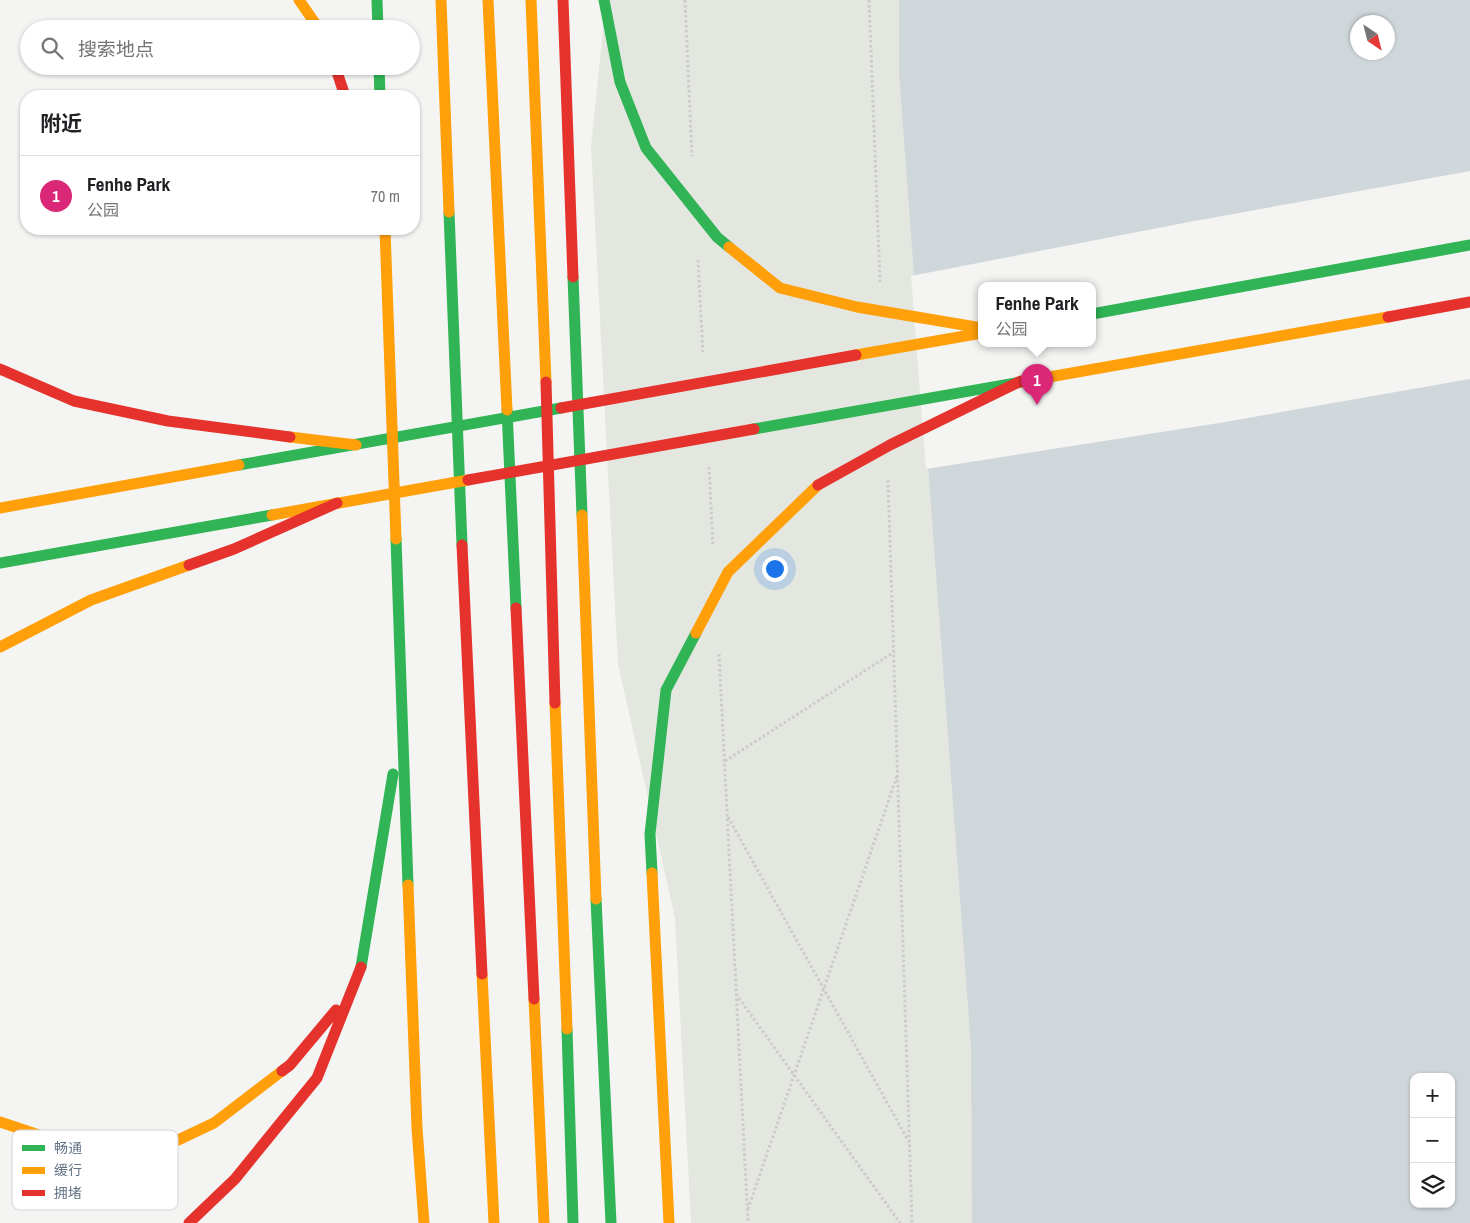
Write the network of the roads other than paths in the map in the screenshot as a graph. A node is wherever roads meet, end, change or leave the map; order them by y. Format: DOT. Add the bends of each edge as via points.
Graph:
graph roads {
  1 [pos="299,0"];
  2 [pos="312,0"];
  3 [pos="376,0"];
  4 [pos="441,0"];
  5 [pos="488,0"];
  6 [pos="531,0"];
  7 [pos="563,0"];
  8 [pos="604,0"];
  9 [pos="314,20"];
  10 [pos="318,20"];
  11 [pos="377,20"];
  12 [pos="338,75"];
  13 [pos="379,75"];
  14 [pos="343,90"];
  15 [pos="380,90"];
  16 [pos="375,235"];
  17 [pos="385,235"];
  18 [pos="1470,245"];
  19 [pos="387,292"];
  20 [pos="1470,302"];
  21 [pos="1096,313"];
  22 [pos="978,327"];
  23 [pos="978,334"];
  24 [pos="0,369"];
  25 [pos="1021,381"];
  26 [pos="356,445"];
  27 [pos="337,503"];
  28 [pos="0,508"];
  29 [pos="0,562"];
  30 [pos="0,648"];
  31 [pos="402,713"];
  32 [pos="351,991"];
  33 [pos="0,1122"];
  34 [pos="24,1130"];
  35 [pos="178,1140"];
  36 [pos="189,1223"];
  37 [pos="424,1223"];
  38 [pos="494,1223"];
  39 [pos="544,1223"];
  40 [pos="573,1223"];
  41 [pos="611,1223"];
  42 [pos="669,1223"];
  1 -- 9 [label="main road"];
  2 -- 10 [label="main road"];
  3 -- 11 [label="main road"];
  4 -- 38 [label="main road" via="463,583"];
  5 -- 39 [label="main road"];
  6 -- 40 [label="main road" via="540,183 559,879 573,1161"];
  7 -- 41 [label="main road" via="602,1065"];
  8 -- 22 [label="main road" via="620,82 646,148 717,237 780,288 857,307"];
  12 -- 14 [label="main road"];
  13 -- 15 [label="main road"];
  16 -- 19 [label="main road"];
  17 -- 19 [label="main road"];
  18 -- 21 [label="main road"];
  19 -- 31 [label="main road"];
  20 -- 25 [label="main road"];
  23 -- 26 [label="main road"];
  24 -- 26 [label="main road" via="74,401 168,421"];
  25 -- 27 [label="main road"];
  25 -- 42 [label="main road" via="890,445 816,486 728,572 666,690 650,834"];
  26 -- 28 [label="main road"];
  27 -- 29 [label="main road"];
  27 -- 30 [label="main road" via="234,549 91,600"];
  31 -- 32 [label="main road" via="362,963"];
  31 -- 37 [label="main road" via="417,1128"];
  32 -- 35 [label="main road" via="290,1066 214,1123"];
  32 -- 36 [label="main road" via="317,1078 235,1179"];
  33 -- 34 [label="main road"];
}
